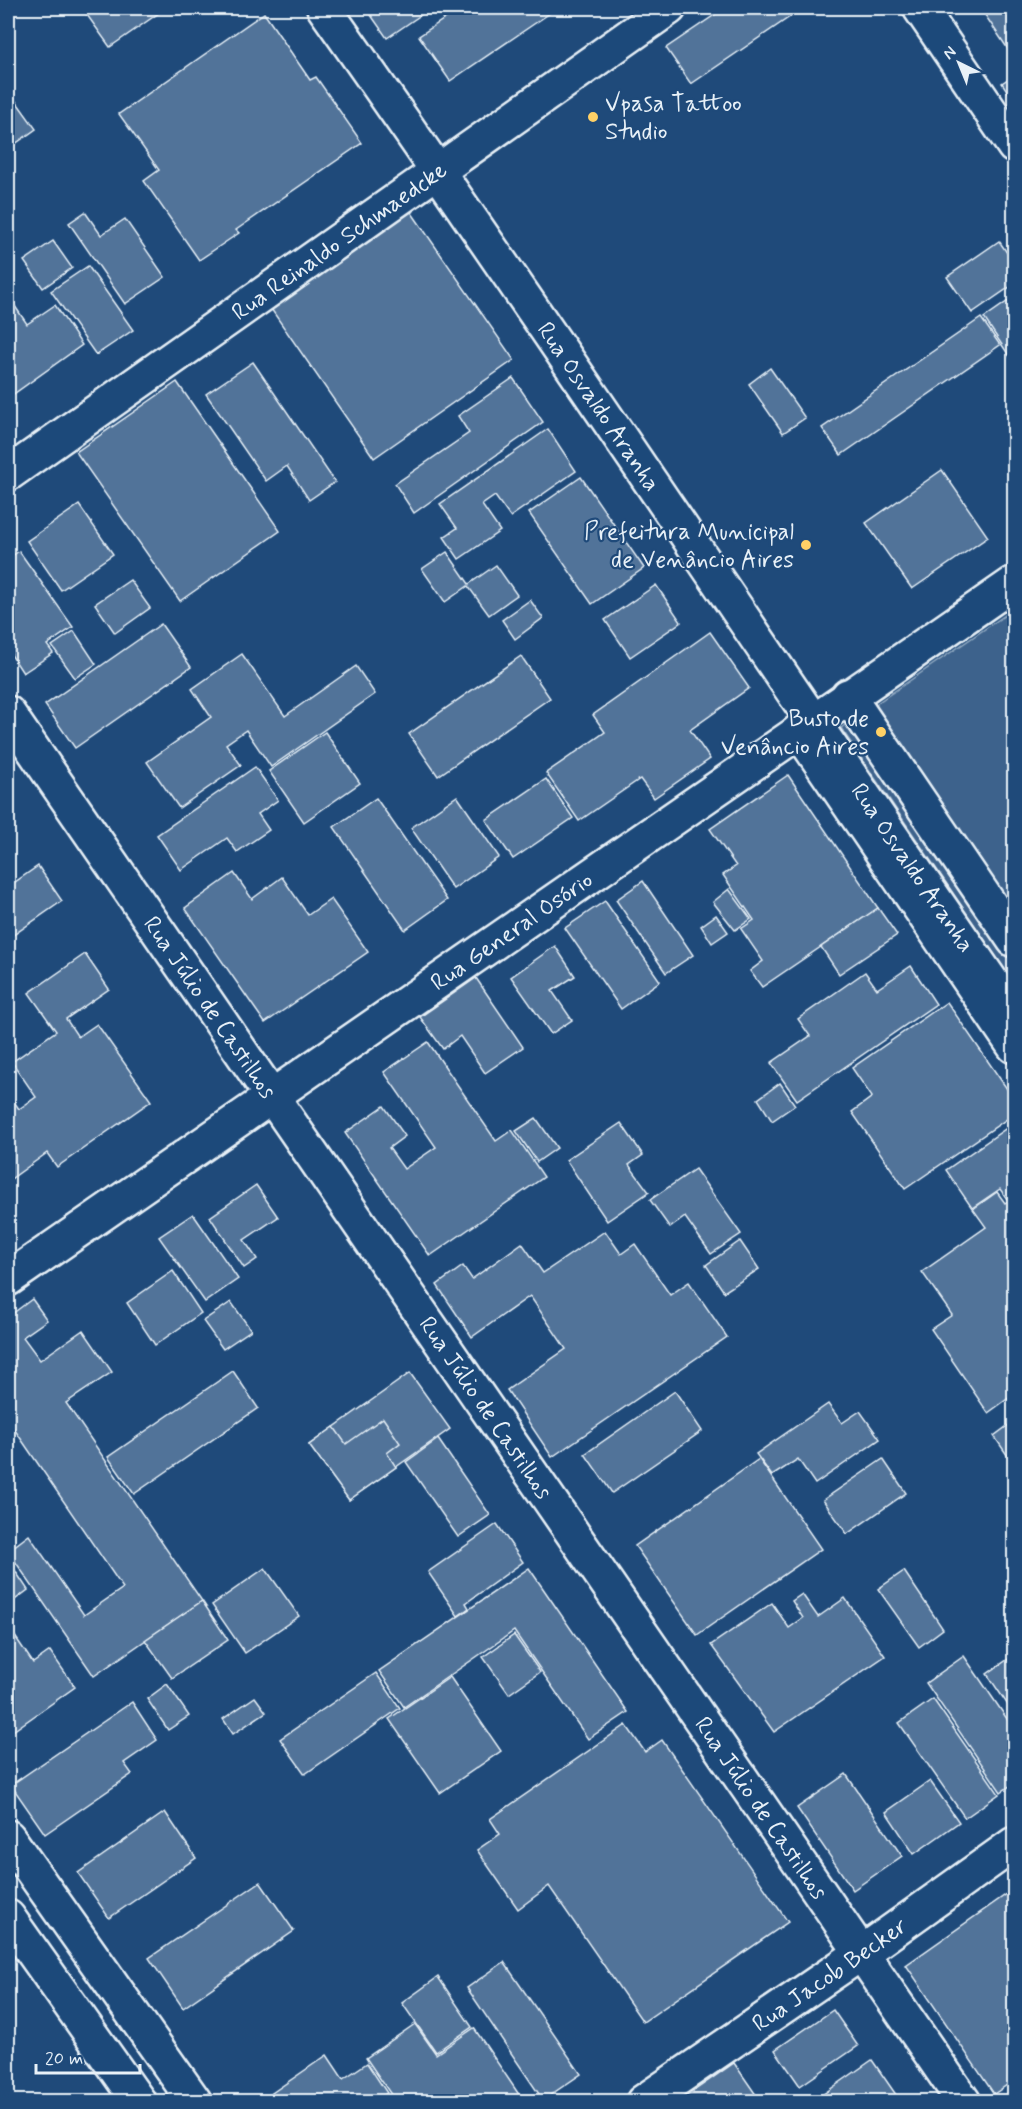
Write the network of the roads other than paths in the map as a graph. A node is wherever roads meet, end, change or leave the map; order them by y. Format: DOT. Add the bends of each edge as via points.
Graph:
graph roads {
  1 [pos="324,8"];
  2 [pos="669,8"];
  3 [pos="920,8"];
  4 [pos="1014,146"];
  5 [pos="438,169"];
  6 [pos="8,474"];
  7 [pos="1014,583"];
  8 [pos="848,696"];
  9 [pos="8,713"];
  10 [pos="805,726"];
  11 [pos="1014,940"];
  12 [pos="1014,1014"];
  13 [pos="1014,1046"];
  14 [pos="271,1096"];
  15 [pos="8,1279"];
  16 [pos="8,1837"];
  17 [pos="1014,1844"];
  18 [pos="8,1917"];
  19 [pos="860,1954"];
  20 [pos="139,2102"];
  21 [pos="195,2102"];
  22 [pos="643,2102"];
  23 [pos="964,2102"];
  1 -- 5 [label="street, Rua Osvaldo Aranha"];
  2 -- 5 [label="street, Rua Reinaldo Schmaedcke"];
  3 -- 4 [label="street"];
  5 -- 6 [label="street, Rua Reinaldo Schmaedcke"];
  5 -- 10 [label="street, Rua Osvaldo Aranha"];
  7 -- 8 [label="street, Rua General Osório"];
  8 -- 10 [label="street, Rua General Osório"];
  8 -- 11 [label="street"];
  9 -- 14 [label="street, Rua Júlio de Castilhos"];
  10 -- 12 [label="street, Rua Osvaldo Aranha"];
  10 -- 13 [label="street"];
  10 -- 14 [label="street, Rua General Osório"];
  14 -- 15 [label="street, Rua General Osório"];
  14 -- 19 [label="street, Rua Júlio de Castilhos"];
  16 -- 21 [label="street"];
  17 -- 19 [label="street, Rua Jacob Becker"];
  18 -- 20 [label="street"];
  19 -- 22 [label="street, Rua Jacob Becker"];
  19 -- 23 [label="street, Rua Júlio de Castilhos"];
}
